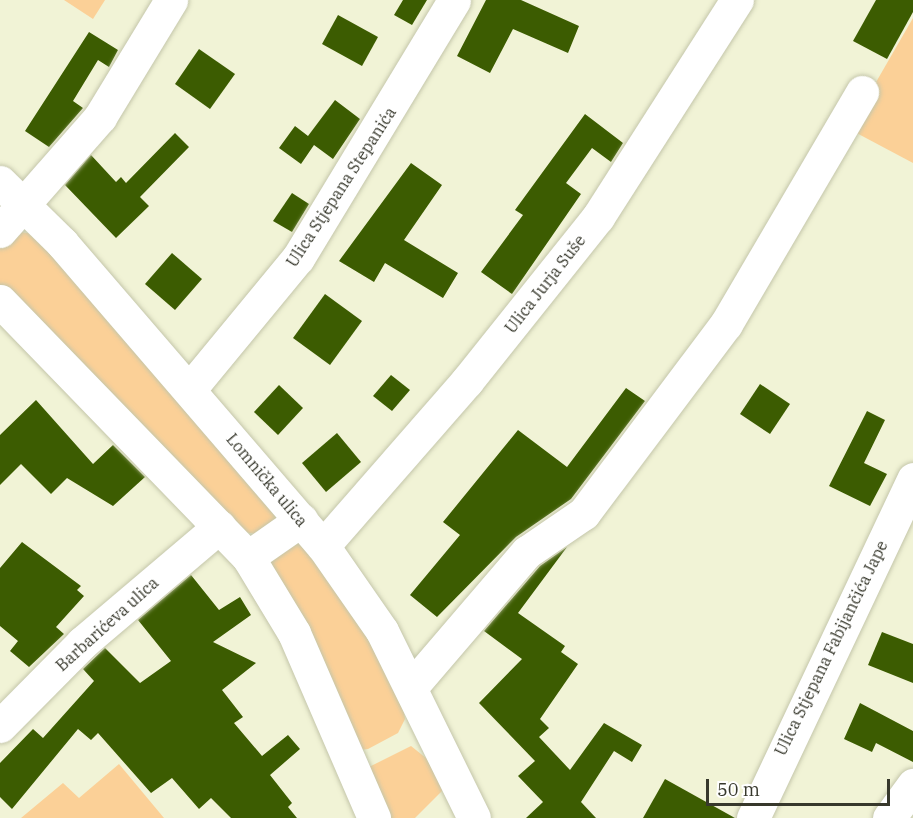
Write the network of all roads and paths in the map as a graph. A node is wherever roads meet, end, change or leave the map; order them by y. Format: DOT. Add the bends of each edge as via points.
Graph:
graph roads {
  1 [pos="171,0"];
  2 [pos="454,0"];
  3 [pos="737,0"];
  4 [pos="862,92"];
  5 [pos="11,192"];
  6 [pos="0,231"];
  7 [pos="0,301"];
  8 [pos="189,390"];
  9 [pos="913,479"];
  10 [pos="301,520"];
  11 [pos="219,527"];
  12 [pos="323,546"];
  13 [pos="248,557"];
  14 [pos="412,686"];
  15 [pos="0,726"];
  16 [pos="913,785"];
  17 [pos="374,818"];
  18 [pos="474,818"];
  19 [pos="753,818"];
  20 [pos="889,818"];
  1 -- 5 [label="street" via="100,117"];
  2 -- 8 [label="street, Ulica Stjepana Stepanića" via="298,258"];
  3 -- 12 [label="street, Ulica Jurja Suše" via="598,217 467,381"];
  4 -- 14 [label="street" via="726,324 584,513 527,552"];
  5 -- 6 [label="street"];
  5 -- 8 [label="street, Lomnička ulica"];
  7 -- 11 [label="street"];
  8 -- 10 [label="street, Lomnička ulica"];
  9 -- 19 [label="street, Ulica Stjepana Fabijančića Jape"];
  10 -- 12 [label="street, Lomnička ulica"];
  10 -- 13 [label="street"];
  11 -- 13 [label="street"];
  11 -- 15 [label="street, Barbarićeva ulica" via="82,643"];
  12 -- 14 [label="street, Lomnička ulica" via="382,631"];
  13 -- 17 [label="street" via="294,633"];
  14 -- 18 [label="street, Lomnička ulica"];
  16 -- 20 [label="street"];
}
